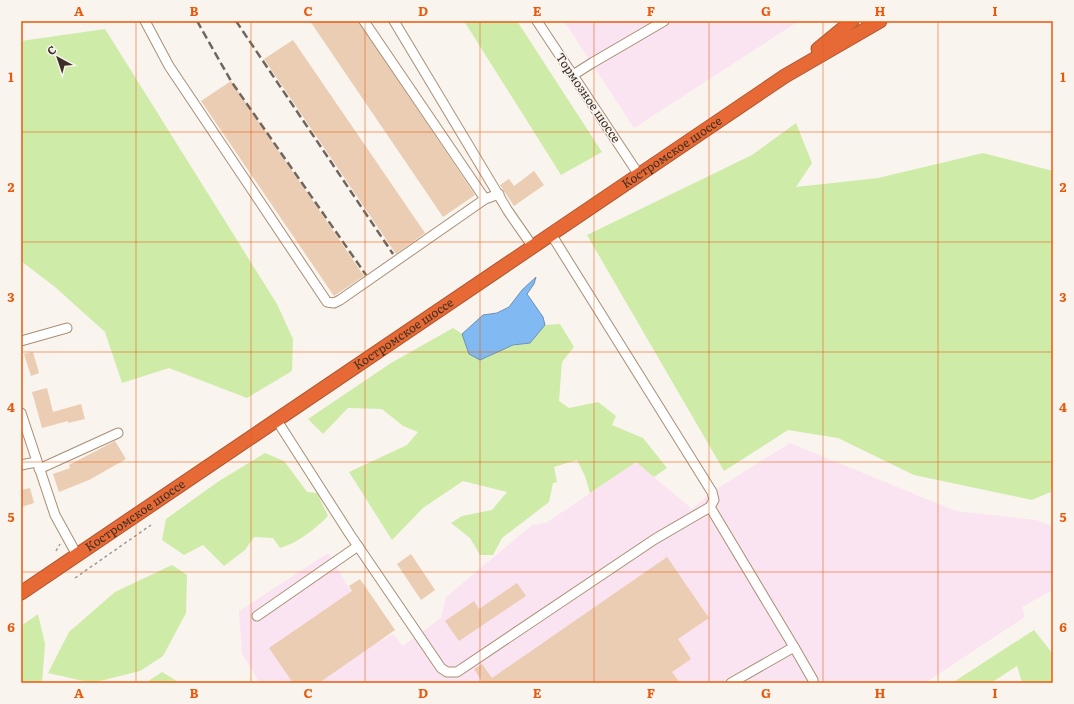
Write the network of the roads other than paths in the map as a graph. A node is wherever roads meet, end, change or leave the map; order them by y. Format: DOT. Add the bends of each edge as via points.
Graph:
graph roads {
  1 [pos="145,21"];
  2 [pos="364,21"];
  3 [pos="394,21"];
  4 [pos="537,21"];
  5 [pos="664,21"];
  6 [pos="852,21"];
  7 [pos="880,21"];
  8 [pos="573,75"];
  9 [pos="785,76"];
  10 [pos="639,175"];
  11 [pos="499,194"];
  12 [pos="485,199"];
  13 [pos="551,234"];
  14 [pos="533,247"];
  15 [pos="67,328"];
  16 [pos="21,341"];
  17 [pos="21,413"];
  18 [pos="276,419"];
  19 [pos="118,433"];
  20 [pos="21,465"];
  21 [pos="37,466"];
  22 [pos="710,507"];
  23 [pos="358,546"];
  24 [pos="77,555"];
  25 [pos="21,593"];
  26 [pos="257,616"];
  27 [pos="794,647"];
  28 [pos="731,683"];
  29 [pos="813,683"];
  1 -- 12 [label="street" via="169,66 327,302 334,303 340,300"];
  2 -- 12 [label="street"];
  3 -- 11 [label="street"];
  4 -- 8 [label="street, Тормозное шоссе"];
  5 -- 8 [label="street"];
  6 -- 9 [label="highway"];
  7 -- 9 [label="highway"];
  8 -- 10 [label="street, Тормозное шоссе"];
  9 -- 10 [label="highway, Костромское шоссе"];
  10 -- 13 [label="highway, Костромское шоссе"];
  11 -- 12 [label="street"];
  11 -- 14 [label="street"];
  13 -- 14 [label="highway, Костромское шоссе"];
  13 -- 22 [label="street" via="712,492 714,500"];
  14 -- 18 [label="highway, Костромское шоссе"];
  15 -- 16 [label="street"];
  17 -- 21 [label="street"];
  18 -- 23 [label="street"];
  18 -- 24 [label="highway, Костромское шоссе"];
  19 -- 21 [label="street"];
  20 -- 21 [label="street"];
  21 -- 24 [label="street" via="55,515"];
  22 -- 23 [label="street" via="655,539 457,672 447,672 441,668"];
  22 -- 27 [label="street"];
  23 -- 26 [label="street"];
  24 -- 25 [label="highway, Костромское шоссе"];
  27 -- 28 [label="street"];
  27 -- 29 [label="street"];
}
